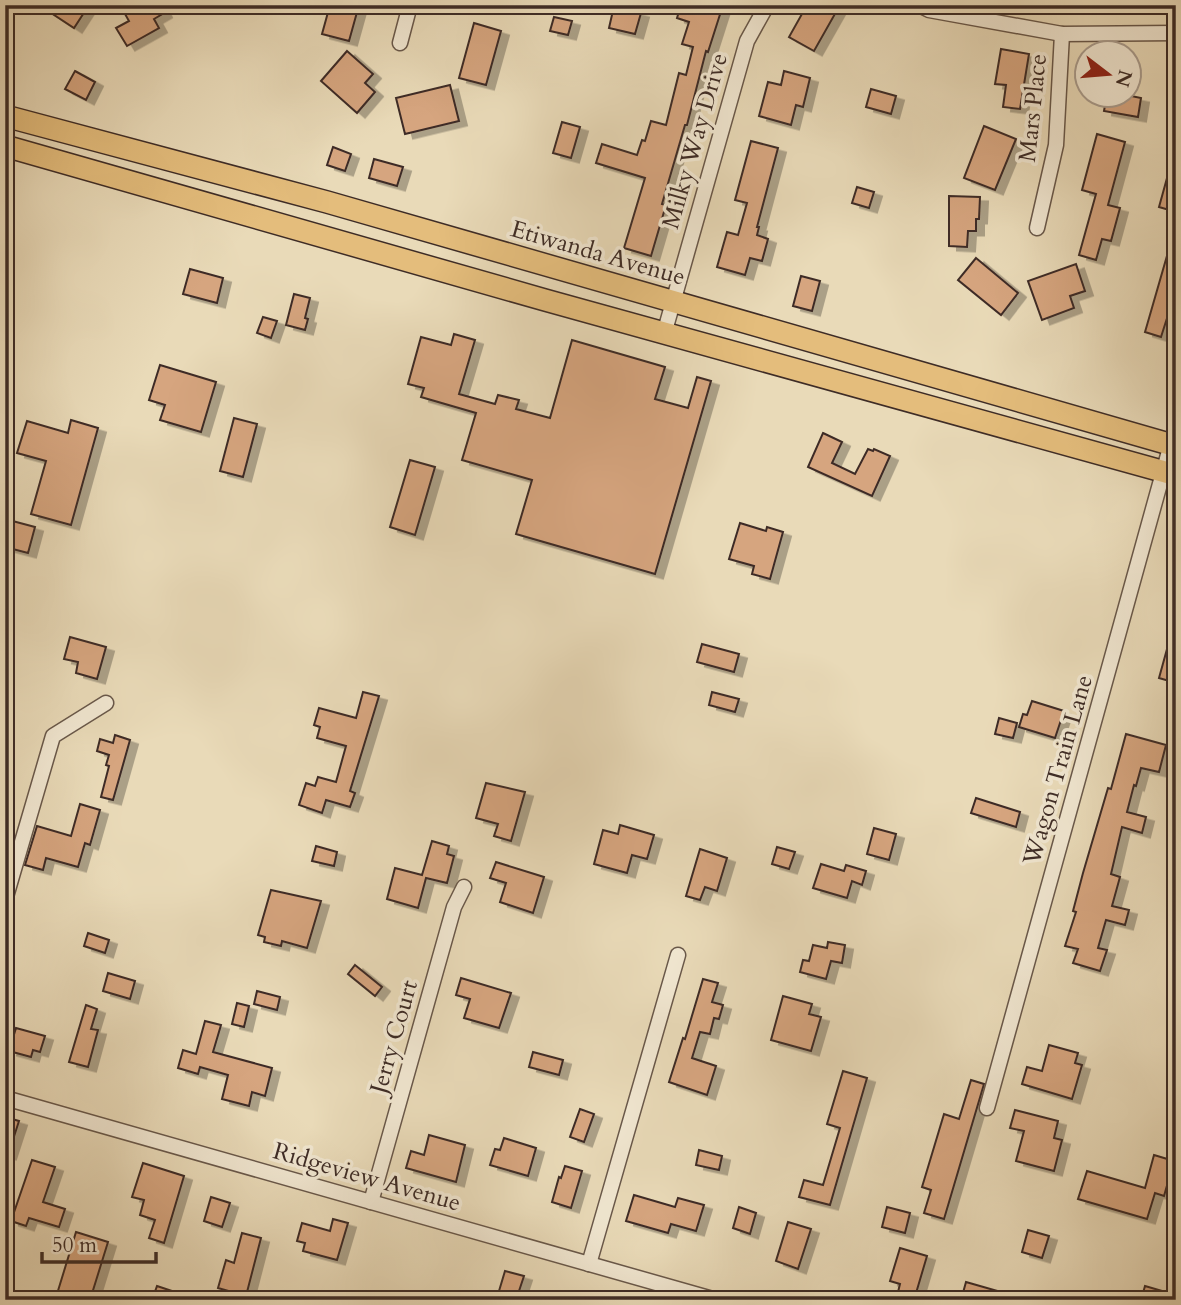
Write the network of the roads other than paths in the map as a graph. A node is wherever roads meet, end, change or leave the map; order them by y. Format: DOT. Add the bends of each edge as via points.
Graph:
graph roads {
  1 [pos="410,5"];
  2 [pos="767,5"];
  3 [pos="919,5"];
  4 [pos="1176,33"];
  5 [pos="1062,34"];
  6 [pos="400,43"];
  7 [pos="5,116"];
  8 [pos="5,146"];
  9 [pos="1037,228"];
  10 [pos="673,301"];
  11 [pos="664,334"];
  12 [pos="1174,445"];
  13 [pos="1170,474"];
  14 [pos="106,703"];
  15 [pos="464,887"];
  16 [pos="5,900"];
  17 [pos="678,955"];
  18 [pos="5,1098"];
  19 [pos="987,1108"];
  20 [pos="371,1202"];
  21 [pos="589,1264"];
  22 [pos="716,1300"];
  1 -- 6 [label="street"];
  2 -- 10 [label="street, Milky Way Drive" via="747,41"];
  3 -- 5 [label="street"];
  4 -- 5 [label="street"];
  5 -- 9 [label="street, Mars Place" via="1056,145"];
  7 -- 10 [label="main road, Etiwanda Avenue"];
  8 -- 11 [label="main road"];
  10 -- 11 [label="street, Milky Way Drive"];
  10 -- 12 [label="main road, Etiwanda Avenue"];
  11 -- 13 [label="main road"];
  12 -- 13 [label="street, Wagon Train Lane"];
  13 -- 19 [label="street, Wagon Train Lane"];
  14 -- 16 [label="street" via="52,736"];
  15 -- 20 [label="street, Jerry Court" via="454,907"];
  17 -- 21 [label="street"];
  18 -- 20 [label="street, Ridgeview Avenue"];
  20 -- 21 [label="street, Ridgeview Avenue"];
  21 -- 22 [label="street, Ridgeview Avenue"];
}
